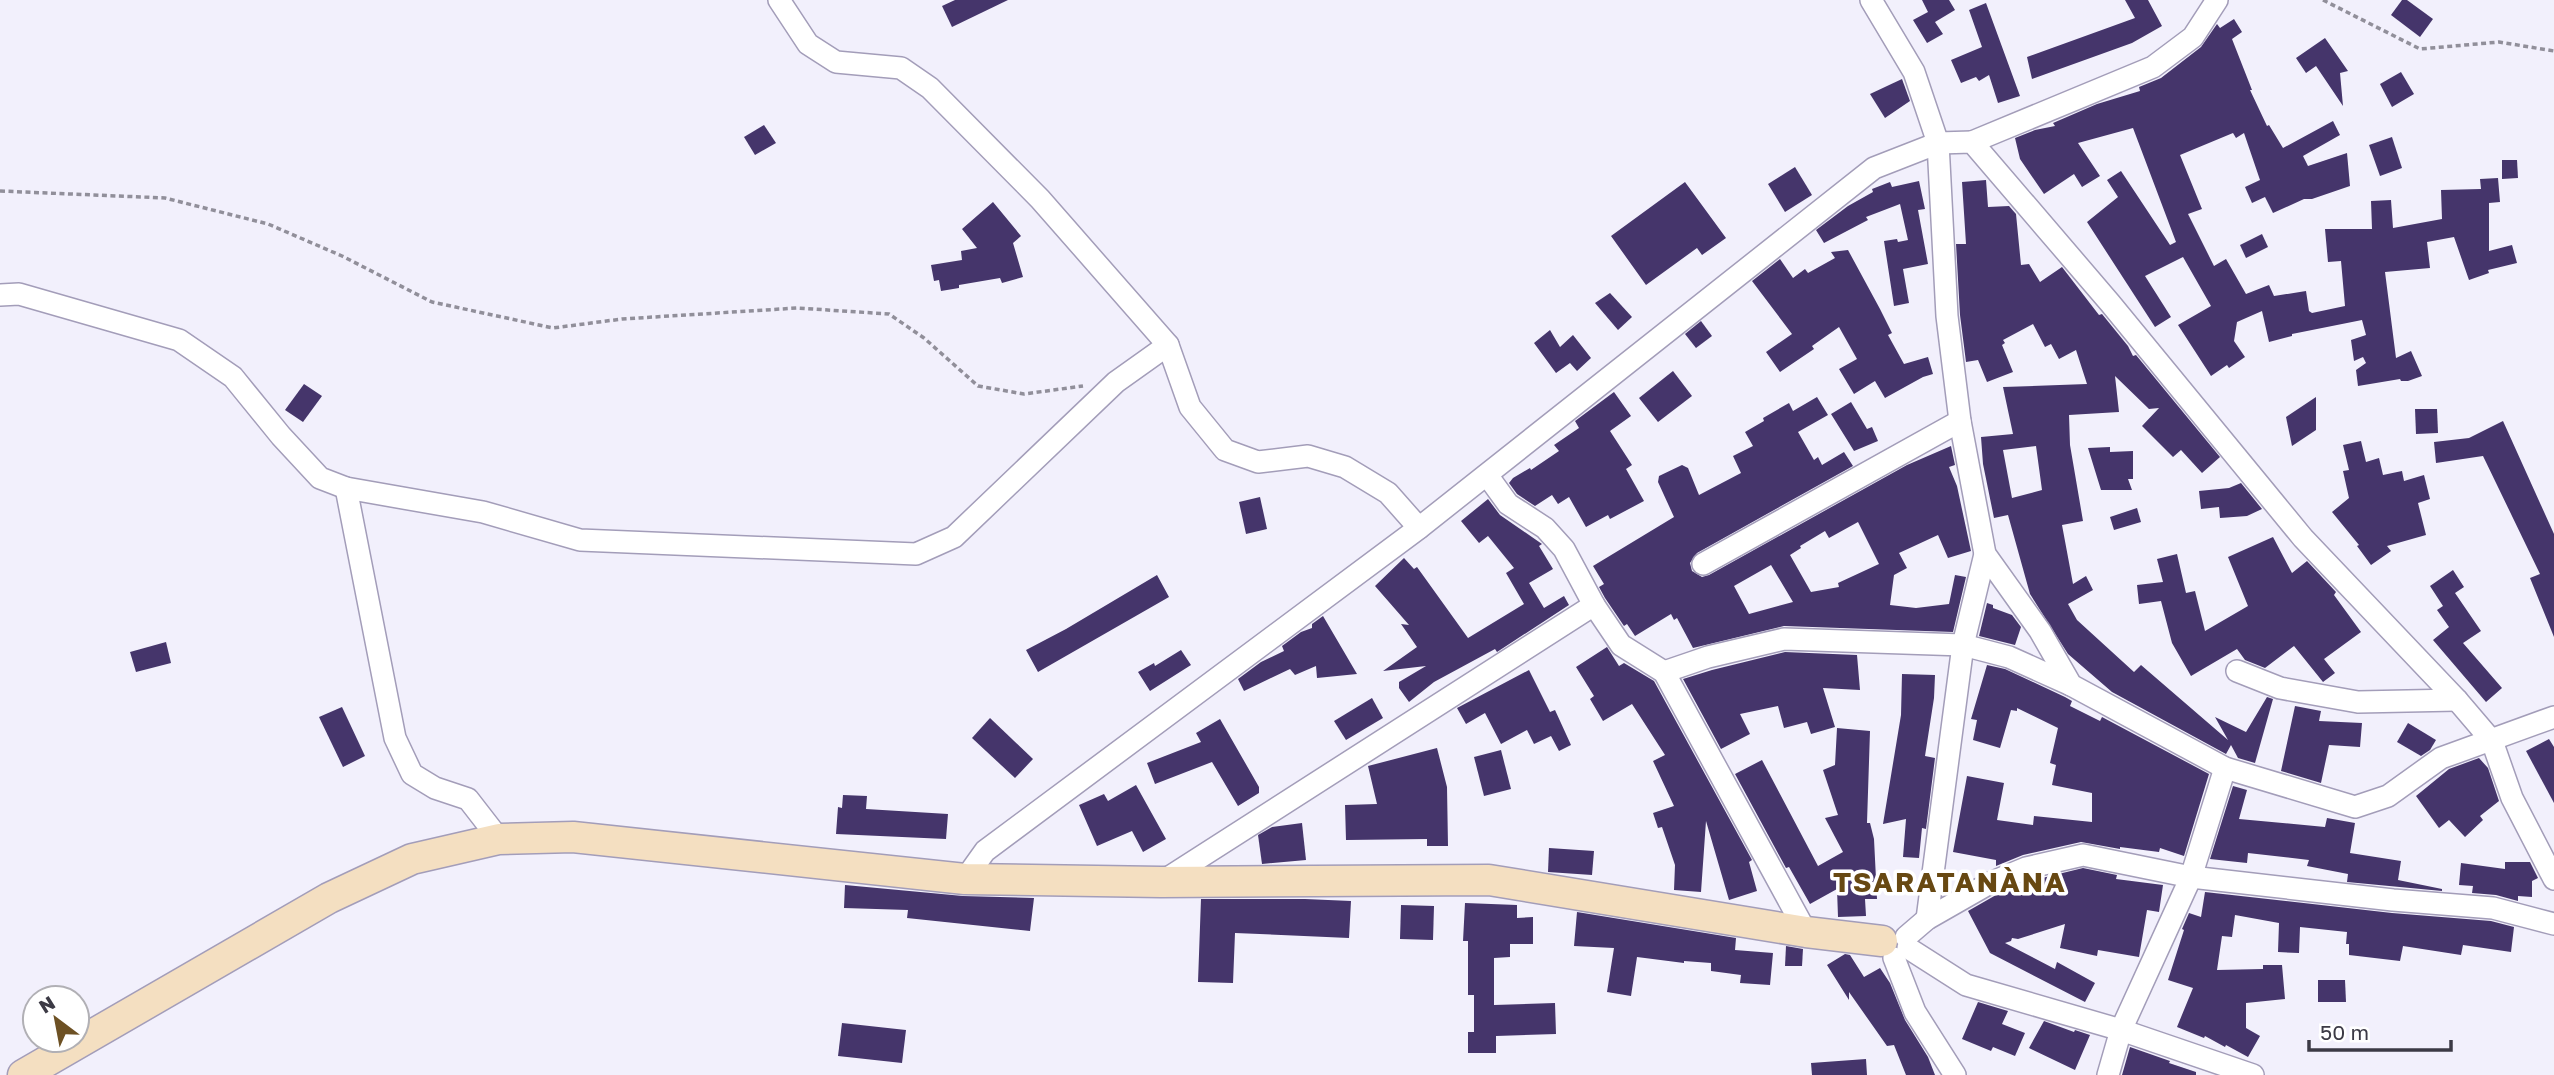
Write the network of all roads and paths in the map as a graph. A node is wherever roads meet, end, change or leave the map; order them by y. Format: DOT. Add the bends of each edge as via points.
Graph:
graph roads {
  1 [pos="779,0"];
  2 [pos="1871,0"];
  3 [pos="2217,0"];
  4 [pos="2323,0"];
  5 [pos="2554,51"];
  6 [pos="1938,142"];
  7 [pos="1972,142"];
  8 [pos="0,191"];
  9 [pos="0,295"];
  10 [pos="1168,345"];
  11 [pos="1116,382"];
  12 [pos="1961,421"];
  13 [pos="1487,475"];
  14 [pos="346,488"];
  15 [pos="1419,528"];
  16 [pos="1984,554"];
  17 [pos="1703,564"];
  18 [pos="1594,605"];
  19 [pos="1963,645"];
  20 [pos="2237,671"];
  21 [pos="1664,672"];
  22 [pos="2071,685"];
  23 [pos="2457,700"];
  24 [pos="2554,717"];
  25 [pos="2492,741"];
  26 [pos="2225,768"];
  27 [pos="499,839"];
  28 [pos="2191,877"];
  29 [pos="965,878"];
  30 [pos="2554,879"];
  31 [pos="1161,882"];
  32 [pos="1927,919"];
  33 [pos="2554,924"];
  34 [pos="1806,932"];
  35 [pos="1898,946"];
  36 [pos="2121,1030"];
  37 [pos="23,1075"];
  38 [pos="1955,1075"];
  39 [pos="2108,1075"];
  40 [pos="2253,1075"];
  1 -- 10 [label="street" via="808,44 836,62 901,68 930,88 1040,199"];
  2 -- 6 [label="street" via="1914,72"];
  3 -- 7 [label="street" via="2193,37 2153,67"];
  4 -- 5 [label="path" via="2420,49 2499,42"];
  6 -- 7 [label="street"];
  6 -- 12 [label="street" via="1947,316"];
  6 -- 13 [label="street" via="1874,168"];
  7 -- 23 [label="street" via="2303,538"];
  8 -- 11 [label="path" via="165,198 268,224 432,302 553,328 797,308 889,314 978,386 1024,394"];
  9 -- 14 [label="street" via="19,294 179,340 233,377 320,478"];
  10 -- 11 [label="street"];
  10 -- 15 [label="street" via="1190,407 1225,450 1258,462 1308,456 1345,467 1388,492"];
  11 -- 14 [label="street" via="954,537 916,554 580,540 483,512"];
  12 -- 16 [label="street"];
  12 -- 17 [label="street"];
  13 -- 15 [label="street"];
  13 -- 18 [label="street" via="1508,504 1545,528 1564,550"];
  14 -- 27 [label="street" via="395,738 412,774 468,799"];
  15 -- 29 [label="street" via="985,851"];
  16 -- 19 [label="street"];
  16 -- 22 [label="street" via="2040,631"];
  18 -- 21 [label="street" via="1621,645"];
  18 -- 31 [label="street"];
  19 -- 21 [label="street" via="1784,639"];
  19 -- 22 [label="street" via="2010,657"];
  19 -- 32 [label="street"];
  20 -- 23 [label="street" via="2280,688 2358,702"];
  21 -- 34 [label="street"];
  22 -- 26 [label="street"];
  23 -- 25 [label="street"];
  24 -- 25 [label="street"];
  25 -- 26 [label="street" via="2441,758 2388,796 2354,807"];
  25 -- 30 [label="street" via="2512,798"];
  26 -- 28 [label="street"];
  27 -- 29 [label="street" via="573,837"];
  27 -- 37 [label="street" via="412,859 329,898"];
  28 -- 32 [label="street" via="2083,855 2014,873"];
  28 -- 33 [label="street" via="2493,908"];
  28 -- 36 [label="street"];
  29 -- 31 [label="street"];
  31 -- 34 [label="street" via="1489,880"];
  32 -- 35 [label="street"];
  34 -- 35 [label="street"];
  35 -- 36 [label="street" via="1966,985"];
  35 -- 38 [label="street" via="1915,1012"];
  36 -- 39 [label="street"];
  36 -- 40 [label="street"];
}
